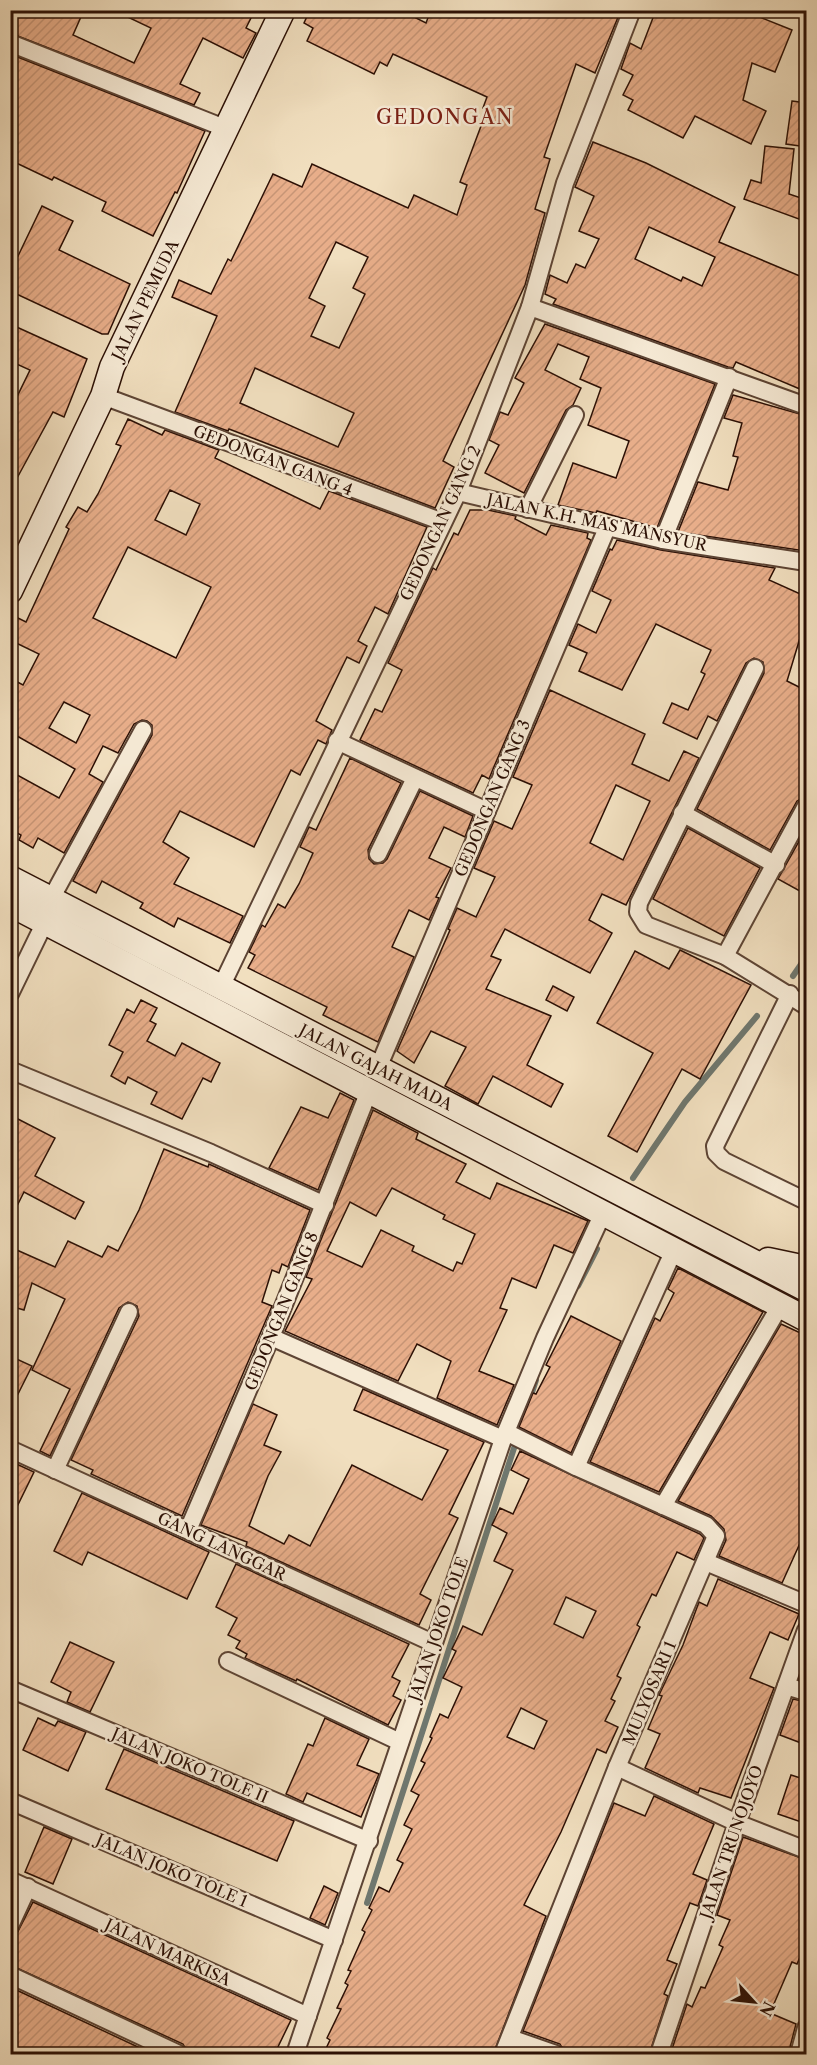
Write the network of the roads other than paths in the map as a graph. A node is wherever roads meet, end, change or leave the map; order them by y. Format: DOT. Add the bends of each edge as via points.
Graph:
graph roads {
  1 [pos="283,10"];
  2 [pos="632,10"];
  3 [pos="10,43"];
  4 [pos="227,129"];
  5 [pos="530,307"];
  6 [pos="729,377"];
  7 [pos="103,396"];
  8 [pos="807,406"];
  9 [pos="575,415"];
  10 [pos="458,492"];
  11 [pos="528,509"];
  12 [pos="443,522"];
  13 [pos="607,528"];
  14 [pos="663,540"];
  15 [pos="807,562"];
  16 [pos="10,591"];
  17 [pos="755,668"];
  18 [pos="143,730"];
  19 [pos="337,741"];
  20 [pos="415,777"];
  21 [pos="807,806"];
  22 [pos="487,811"];
  23 [pos="682,813"];
  24 [pos="378,854"];
  25 [pos="776,865"];
  26 [pos="10,878"];
  27 [pos="53,895"];
  28 [pos="10,904"];
  29 [pos="45,922"];
  30 [pos="725,956"];
  31 [pos="221,987"];
  32 [pos="10,994"];
  33 [pos="790,994"];
  34 [pos="807,1006"];
  35 [pos="378,1068"];
  36 [pos="10,1070"];
  37 [pos="369,1091"];
  38 [pos="807,1201"];
  39 [pos="325,1205"];
  40 [pos="603,1213"];
  41 [pos="674,1250"];
  42 [pos="742,1255"];
  43 [pos="807,1268"];
  44 [pos="725,1276"];
  45 [pos="807,1289"];
  46 [pos="781,1304"];
  47 [pos="129,1312"];
  48 [pos="807,1317"];
  49 [pos="271,1337"];
  50 [pos="511,1436"];
  51 [pos="10,1449"];
  52 [pos="576,1467"];
  53 [pos="55,1470"];
  54 [pos="663,1506"];
  55 [pos="188,1530"];
  56 [pos="706,1562"];
  57 [pos="807,1604"];
  58 [pos="807,1630"];
  59 [pos="433,1643"];
  60 [pos="228,1661"];
  61 [pos="786,1686"];
  62 [pos="10,1689"];
  63 [pos="807,1692"];
  64 [pos="400,1742"];
  65 [pos="617,1767"];
  66 [pos="10,1801"];
  67 [pos="737,1823"];
  68 [pos="369,1841"];
  69 [pos="807,1850"];
  70 [pos="10,1880"];
  71 [pos="28,1887"];
  72 [pos="10,1926"];
  73 [pos="334,1940"];
  74 [pos="10,1975"];
  75 [pos="308,2016"];
  76 [pos="807,2028"];
  77 [pos="510,2037"];
  78 [pos="179,2055"];
  79 [pos="295,2055"];
  80 [pos="503,2055"];
  81 [pos="556,2055"];
  82 [pos="658,2055"];
  83 [pos="799,2055"];
  1 -- 4 [label="main road, JALAN PEMUDA"];
  2 -- 5 [label="street, GEDONGAN GANG 2" via="565,183"];
  3 -- 4 [label="street"];
  4 -- 7 [label="main road, JALAN PEMUDA" via="112,367"];
  5 -- 6 [label="street"];
  5 -- 10 [label="street, GEDONGAN GANG 2"];
  6 -- 8 [label="street"];
  6 -- 14 [label="street"];
  7 -- 12 [label="street, GEDONGAN GANG 4"];
  7 -- 16 [label="main road, JALAN PEMUDA"];
  9 -- 11 [label="street"];
  10 -- 11 [label="street, JALAN K.H. MAS MANSYUR"];
  10 -- 12 [label="street, GEDONGAN GANG 2"];
  11 -- 13 [label="street, JALAN K.H. MAS MANSYUR"];
  12 -- 19 [label="street, GEDONGAN GANG 2"];
  13 -- 14 [label="street, JALAN K.H. MAS MANSYUR"];
  13 -- 22 [label="street, GEDONGAN GANG 3"];
  14 -- 15 [label="street, JALAN K.H. MAS MANSYUR"];
  17 -- 23 [label="street"];
  18 -- 27 [label="street"];
  19 -- 20 [label="street"];
  19 -- 31 [label="street, GEDONGAN GANG 2"];
  20 -- 22 [label="street"];
  20 -- 24 [label="street"];
  21 -- 25 [label="street"];
  22 -- 35 [label="street, GEDONGAN GANG 3"];
  23 -- 25 [label="street"];
  23 -- 30 [label="street" via="638,912 646,925"];
  25 -- 30 [label="street"];
  26 -- 27 [label="main road, JALAN GAJAH MADA"];
  27 -- 31 [label="main road, JALAN GAJAH MADA"];
  28 -- 29 [label="main road, JALAN GAJAH MADA"];
  29 -- 32 [label="street"];
  29 -- 37 [label="main road, JALAN GAJAH MADA"];
  30 -- 33 [label="street"];
  31 -- 35 [label="main road, JALAN GAJAH MADA"];
  33 -- 34 [label="street"];
  33 -- 38 [label="street" via="715,1146 724,1161"];
  35 -- 42 [label="main road, JALAN GAJAH MADA"];
  36 -- 39 [label="street"];
  37 -- 39 [label="street, GEDONGAN GANG 8"];
  37 -- 40 [label="main road, JALAN GAJAH MADA"];
  39 -- 49 [label="street, GEDONGAN GANG 8"];
  40 -- 41 [label="main road, JALAN GAJAH MADA"];
  40 -- 50 [label="street, JALAN JOKO TOLE" via="545,1338"];
  41 -- 44 [label="main road, JALAN GAJAH MADA"];
  41 -- 52 [label="street"];
  42 -- 43 [label="main road, JALAN GAJAH MADA"];
  42 -- 45 [label="main road, JALAN GAJAH MADA"];
  44 -- 46 [label="main road, JALAN GAJAH MADA"];
  44 -- 48 [label="main road, JALAN GAJAH MADA"];
  46 -- 48 [label="main road, JALAN GAJAH MADA"];
  46 -- 54 [label="street"];
  47 -- 53 [label="street"];
  49 -- 50 [label="street, MULYOSARI 1"];
  49 -- 55 [label="street, GEDONGAN GANG 8"];
  50 -- 52 [label="street, MULYOSARI 1"];
  50 -- 59 [label="street, JALAN JOKO TOLE"];
  51 -- 53 [label="street, GANG LANGGAR"];
  52 -- 54 [label="street, MULYOSARI 1"];
  53 -- 55 [label="street, GANG LANGGAR"];
  54 -- 56 [label="street, MULYOSARI 1" via="714,1531"];
  55 -- 59 [label="street, GANG LANGGAR"];
  56 -- 57 [label="street"];
  56 -- 65 [label="street, MULYOSARI 1"];
  58 -- 61 [label="street, JALAN TRUNOJOYO"];
  59 -- 64 [label="street, JALAN JOKO TOLE"];
  60 -- 64 [label="street"];
  61 -- 63 [label="street"];
  61 -- 67 [label="street, JALAN TRUNOJOYO"];
  62 -- 68 [label="street, JALAN JOKO TOLE II"];
  64 -- 68 [label="street, JALAN JOKO TOLE"];
  65 -- 67 [label="street"];
  65 -- 77 [label="street, MULYOSARI 1"];
  66 -- 73 [label="street, JALAN JOKO TOLE 1"];
  67 -- 69 [label="street"];
  67 -- 82 [label="street, JALAN TRUNOJOYO"];
  68 -- 73 [label="street, JALAN JOKO TOLE"];
  70 -- 71 [label="street, JALAN MARKISA"];
  71 -- 72 [label="street"];
  71 -- 75 [label="street, JALAN MARKISA"];
  73 -- 75 [label="street, JALAN JOKO TOLE"];
  74 -- 78 [label="street"];
  75 -- 79 [label="street, JALAN JOKO TOLE"];
  76 -- 83 [label="street"];
  77 -- 80 [label="street, MULYOSARI 1"];
  77 -- 81 [label="street"];
}
